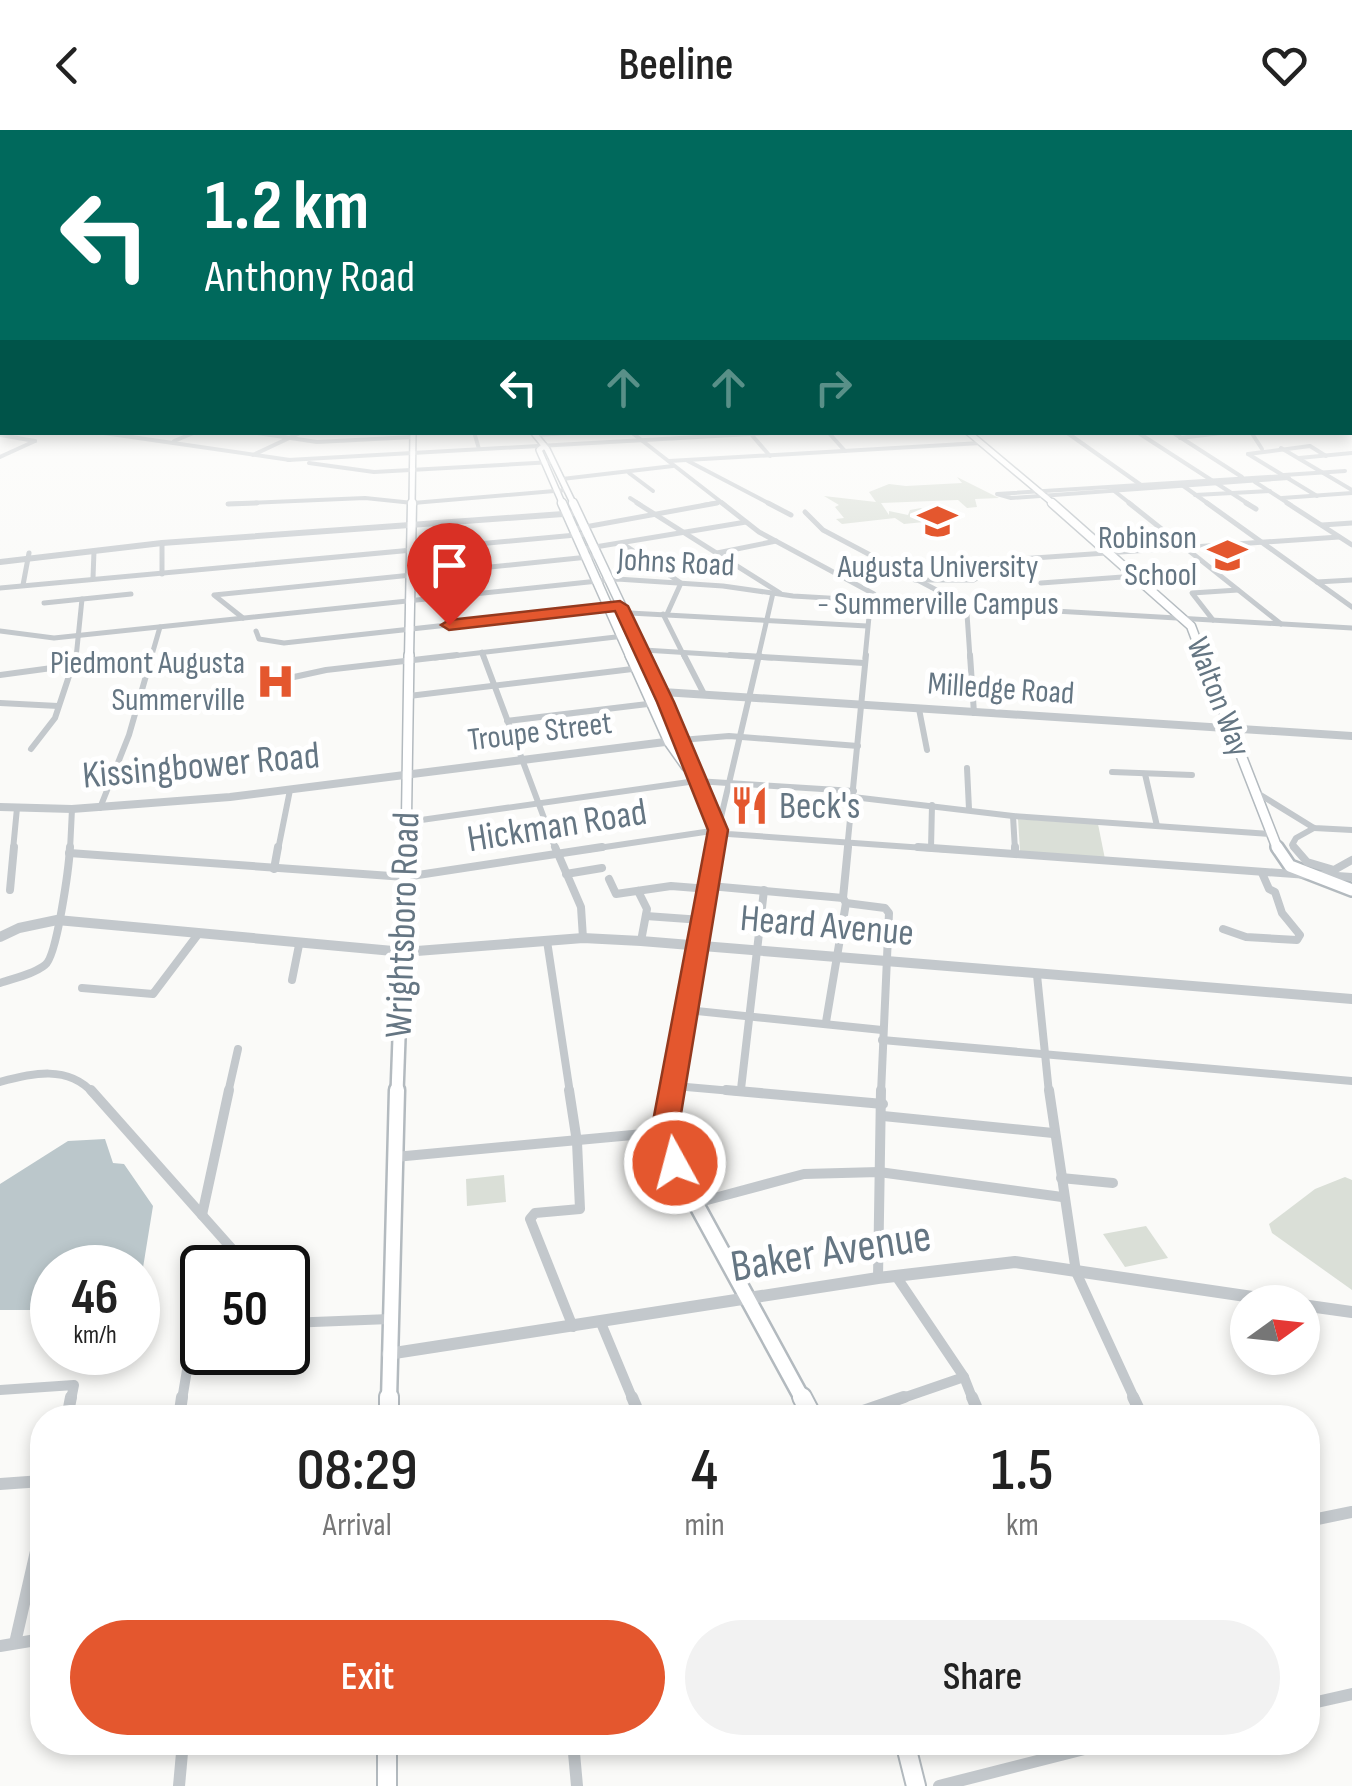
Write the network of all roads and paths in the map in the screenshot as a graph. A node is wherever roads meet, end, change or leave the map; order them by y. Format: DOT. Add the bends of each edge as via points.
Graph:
graph roads {
  1 [pos="290,460"];
  2 [pos="413,460"];
  3 [pos="499,460"];
  4 [pos="548,460"];
  5 [pos="550,460"];
  6 [pos="667,460"];
  7 [pos="687,460"];
  8 [pos="688,460"];
  9 [pos="1000,460"];
  10 [pos="1179,460"];
  11 [pos="1216,460"];
  12 [pos="1259,460"];
  13 [pos="1301,460"];
  14 [pos="1108,462"];
  15 [pos="1116,462"];
  16 [pos="671,464"];
  17 [pos="413,470"];
  18 [pos="1345,470"];
  19 [pos="627,472"];
  20 [pos="1321,473"];
  21 [pos="1286,476"];
  22 [pos="1245,478"];
  23 [pos="562,479"];
  24 [pos="1209,480"];
  25 [pos="1252,481"];
  26 [pos="1217,483"];
  27 [pos="1180,484"];
  28 [pos="1146,486"];
  29 [pos="1110,488"];
  30 [pos="561,491"];
  31 [pos="653,491"];
  32 [pos="1270,491"];
  33 [pos="1352,492"];
  34 [pos="1040,493"];
  35 [pos="1233,493"];
  36 [pos="1195,495"];
  37 [pos="1317,496"];
  38 [pos="630,498"];
  39 [pos="1282,498"];
  40 [pos="413,502"];
  41 [pos="721,502"];
  42 [pos="229,503"];
  43 [pos="1256,509"];
  44 [pos="804,512"];
  45 [pos="572,513"];
  46 [pos="656,514"];
  47 [pos="790,515"];
  48 [pos="746,522"];
  49 [pos="413,523"];
  50 [pos="1352,523"];
  51 [pos="1322,526"];
  52 [pos="581,531"];
  53 [pos="684,533"];
  54 [pos="1340,537"];
  55 [pos="776,542"];
  56 [pos="1258,542"];
  57 [pos="162,544"];
  58 [pos="625,545"];
  59 [pos="1352,545"];
  60 [pos="1183,546"];
  61 [pos="446,548"];
  62 [pos="412,550"];
  63 [pos="1110,551"];
  64 [pos="94,552"];
  65 [pos="596,552"];
  66 [pos="585,553"];
  67 [pos="718,553"];
  68 [pos="28,556"];
  69 [pos="0,562"];
  70 [pos="886,566"];
  71 [pos="447,572"];
  72 [pos="162,574"];
  73 [pos="412,575"];
  74 [pos="840,576"];
  75 [pos="1136,576"];
  76 [pos="94,578"];
  77 [pos="603,580"];
  78 [pos="915,580"];
  79 [pos="1352,580"];
  80 [pos="1316,582"];
  81 [pos="681,583"];
  82 [pos="1041,583"];
  83 [pos="23,585"];
  84 [pos="447,586"];
  85 [pos="0,588"];
  86 [pos="1238,590"];
  87 [pos="131,594"];
  88 [pos="773,594"];
  89 [pos="784,595"];
  90 [pos="871,595"];
  91 [pos="82,599"];
  92 [pos="411,601"];
  93 [pos="44,603"];
  94 [pos="961,603"];
  95 [pos="1352,607"];
  96 [pos="622,609"];
  97 [pos="610,610"];
  98 [pos="665,614"];
  99 [pos="246,618"];
  100 [pos="1186,619"];
  101 [pos="1214,620"];
  102 [pos="765,621"];
  103 [pos="1282,624"];
  104 [pos="867,626"];
  105 [pos="160,627"];
  106 [pos="1352,628"];
  107 [pos="411,629"];
  108 [pos="3,633"];
  109 [pos="83,635"];
  110 [pos="634,635"];
  111 [pos="622,636"];
  112 [pos="628,650"];
  113 [pos="641,650"];
  114 [pos="482,652"];
  115 [pos="682,652"];
  116 [pos="758,657"];
  117 [pos="410,660"];
  118 [pos="864,663"];
  119 [pos="74,665"];
  120 [pos="649,667"];
  121 [pos="636,668"];
  122 [pos="0,675"];
  123 [pos="271,682"];
  124 [pos="494,685"];
  125 [pos="661,690"];
  126 [pos="647,692"];
  127 [pos="703,692"];
  128 [pos="409,696"];
  129 [pos="748,696"];
  130 [pos="666,702"];
  131 [pos="0,703"];
  132 [pos="653,703"];
  133 [pos="861,704"];
  134 [pos="58,706"];
  135 [pos="919,708"];
  136 [pos="974,713"];
  137 [pos="507,721"];
  138 [pos="1230,728"];
  139 [pos="1352,736"];
  140 [pos="742,738"];
  141 [pos="682,740"];
  142 [pos="668,742"];
  143 [pos="858,746"];
  144 [pos="31,749"];
  145 [pos="927,750"];
  146 [pos="520,760"];
  147 [pos="967,768"];
  148 [pos="1112,772"];
  149 [pos="1146,774"];
  150 [pos="408,775"];
  151 [pos="1192,776"];
  152 [pos="696,781"];
  153 [pos="731,782"];
  154 [pos="290,790"];
  155 [pos="1254,791"];
  156 [pos="854,794"];
  157 [pos="536,804"];
  158 [pos="932,805"];
  159 [pos="0,807"];
  160 [pos="17,808"];
  161 [pos="100,808"];
  162 [pos="969,808"];
  163 [pos="72,809"];
  164 [pos="1013,816"];
  165 [pos="407,822"];
  166 [pos="1157,826"];
  167 [pos="1314,828"];
  168 [pos="718,830"];
  169 [pos="1352,830"];
  170 [pos="1270,834"];
  171 [pos="848,842"];
  172 [pos="931,848"];
  173 [pos="69,853"];
  174 [pos="1015,853"];
  175 [pos="556,854"];
  176 [pos="1281,858"];
  177 [pos="1352,860"];
  178 [pos="11,863"];
  179 [pos="0,864"];
  180 [pos="602,868"];
  181 [pos="274,869"];
  182 [pos="1262,873"];
  183 [pos="1321,873"];
  184 [pos="566,874"];
  185 [pos="1281,874"];
  186 [pos="406,877"];
  187 [pos="1352,877"];
  188 [pos="609,879"];
  189 [pos="709,887"];
  190 [pos="10,890"];
  191 [pos="764,890"];
  192 [pos="1352,890"];
  193 [pos="638,891"];
  194 [pos="1276,892"];
  195 [pos="844,900"];
  196 [pos="646,916"];
  197 [pos="57,920"];
  198 [pos="702,920"];
  199 [pos="1224,929"];
  200 [pos="200,933"];
  201 [pos="0,937"];
  202 [pos="583,938"];
  203 [pos="548,940"];
  204 [pos="641,940"];
  205 [pos="299,945"];
  206 [pos="696,945"];
  207 [pos="758,949"];
  208 [pos="404,952"];
  209 [pos="836,956"];
  210 [pos="885,960"];
  211 [pos="1037,975"];
  212 [pos="292,980"];
  213 [pos="0,983"];
  214 [pos="82,988"];
  215 [pos="1352,999"];
  216 [pos="686,1010"];
  217 [pos="751,1016"];
  218 [pos="826,1022"];
  219 [pos="882,1035"];
  220 [pos="238,1049"];
  221 [pos="1046,1054"];
  222 [pos="1352,1081"];
  223 [pos="0,1082"];
  224 [pos="674,1086"];
  225 [pos="741,1089"];
  226 [pos="883,1104"];
  227 [pos="883,1116"];
  228 [pos="665,1132"];
  229 [pos="1053,1133"];
  230 [pos="577,1142"];
  231 [pos="394,1157"];
  232 [pos="880,1172"];
  233 [pos="1060,1178"];
  234 [pos="1113,1182"];
  235 [pos="1062,1197"];
  236 [pos="696,1203"];
  237 [pos="202,1214"];
  238 [pos="228,1245"];
  239 [pos="1076,1272"];
  240 [pos="896,1276"];
  241 [pos="878,1278"];
  242 [pos="1230,1294"];
  243 [pos="748,1300"];
  244 [pos="1320,1308"];
  245 [pos="1352,1312"];
  246 [pos="390,1319"];
  247 [pos="310,1322"];
  248 [pos="601,1323"];
  249 [pos="573,1327"];
  250 [pos="388,1354"];
  251 [pos="188,1375"];
  252 [pos="964,1377"];
  253 [pos="0,1390"];
  254 [pos="70,1405"];
  255 [pos="182,1405"];
  256 [pos="388,1405"];
  257 [pos="636,1405"];
  258 [pos="806,1405"];
  259 [pos="881,1405"];
  260 [pos="976,1405"];
  261 [pos="1138,1405"];
  262 [pos="30,1482"];
  263 [pos="0,1484"];
  264 [pos="1352,1512"];
  265 [pos="1320,1519"];
  266 [pos="30,1566"];
  267 [pos="7,1644"];
  268 [pos="1352,1694"];
  269 [pos="1320,1701"];
  270 [pos="182,1755"];
  271 [pos="387,1755"];
  272 [pos="574,1755"];
  273 [pos="908,1755"];
  274 [pos="1063,1755"];
  275 [pos="179,1786"];
  276 [pos="386,1786"];
  277 [pos="578,1786"];
  278 [pos="916,1786"];
  279 [pos="940,1786"];
  1 -- 17 [label="street" via="374,472"];
  2 -- 17 [label="main road, Wrightsboro Road"];
  3 -- 17 [label="street"];
  4 -- 30 [label="main road"];
  5 -- 23 [label="main road"];
  6 -- 16 [label="street"];
  7 -- 16 [label="street"];
  8 -- 47 [label="street"];
  9 -- 34 [label="main road, Walton Way"];
  10 -- 24 [label="street"];
  11 -- 22 [label="street"];
  12 -- 21 [label="street"];
  13 -- 20 [label="street"];
  14 -- 15 [label="street"];
  14 -- 28 [label="street"];
  15 -- 28 [label="street"];
  16 -- 19 [label="street"];
  16 -- 41 [label="street"];
  17 -- 40 [label="main road, Wrightsboro Road"];
  18 -- 20 [label="street"];
  19 -- 23 [label="street"];
  19 -- 31 [label="street"];
  20 -- 21 [label="street"];
  20 -- 33 [label="street"];
  21 -- 22 [label="street"];
  21 -- 25 [label="street"];
  21 -- 37 [label="street"];
  22 -- 24 [label="street"];
  22 -- 25 [label="street"];
  23 -- 30 [label="main road"];
  24 -- 26 [label="street"];
  24 -- 27 [label="street"];
  25 -- 26 [label="street"];
  25 -- 32 [label="street"];
  26 -- 27 [label="street"];
  26 -- 35 [label="street"];
  27 -- 28 [label="street"];
  27 -- 36 [label="street"];
  28 -- 29 [label="street"];
  29 -- 34 [label="street"];
  29 -- 60 [label="street"];
  30 -- 40 [label="street"];
  30 -- 45 [label="main road"];
  32 -- 35 [label="street"];
  32 -- 39 [label="street"];
  33 -- 37 [label="street"];
  34 -- 34 [label="street" via="996,494 1010,498"];
  34 -- 63 [label="main road, Walton Way"];
  35 -- 36 [label="street"];
  35 -- 43 [label="street"];
  36 -- 56 [label="street"];
  37 -- 39 [label="street"];
  38 -- 46 [label="street"];
  39 -- 51 [label="street"];
  40 -- 42 [label="street"];
  40 -- 49 [label="main road, Wrightsboro Road"];
  41 -- 46 [label="street"];
  41 -- 48 [label="street"];
  44 -- 70 [label="street" via="822,530"];
  45 -- 49 [label="street"];
  45 -- 52 [label="main road"];
  46 -- 52 [label="street"];
  46 -- 53 [label="street"];
  48 -- 53 [label="street"];
  48 -- 55 [label="street"];
  49 -- 57 [label="street"];
  49 -- 62 [label="main road, Wrightsboro Road"];
  50 -- 51 [label="street"];
  51 -- 54 [label="street"];
  52 -- 61 [label="street"];
  52 -- 65 [label="main road"];
  52 -- 66 [label="main road"];
  53 -- 58 [label="street"];
  53 -- 67 [label="street"];
  54 -- 56 [label="street"];
  54 -- 59 [label="street"];
  55 -- 67 [label="street"];
  55 -- 74 [label="street"];
  56 -- 60 [label="street"];
  56 -- 80 [label="street"];
  57 -- 64 [label="street"];
  57 -- 72 [label="street"];
  58 -- 65 [label="street"];
  58 -- 81 [label="street"];
  60 -- 63 [label="street"];
  60 -- 86 [label="street"];
  61 -- 62 [label="street"];
  61 -- 71 [label="street"];
  62 -- 72 [label="street"];
  62 -- 73 [label="main road, Wrightsboro Road"];
  63 -- 75 [label="main road, Walton Way"];
  63 -- 78 [label="street" via="1005,560 974,580"];
  64 -- 68 [label="street"];
  64 -- 76 [label="street"];
  65 -- 66 [label="street"];
  65 -- 77 [label="main road"];
  66 -- 71 [label="street"];
  66 -- 77 [label="main road"];
  67 -- 89 [label="street"];
  68 -- 69 [label="street"];
  68 -- 83 [label="street"];
  70 -- 74 [label="street"];
  70 -- 78 [label="street"];
  71 -- 73 [label="street"];
  71 -- 84 [label="street"];
  72 -- 76 [label="street"];
  73 -- 92 [label="main road, Wrightsboro Road"];
  73 -- 99 [label="street" via="214,595"];
  74 -- 90 [label="street"];
  75 -- 82 [label="street"];
  75 -- 100 [label="main road, Walton Way"];
  76 -- 83 [label="street"];
  77 -- 81 [label="street, Johns Road"];
  77 -- 92 [label="street, Johns Road"];
  77 -- 96 [label="main road"];
  77 -- 97 [label="main road"];
  78 -- 94 [label="street"];
  79 -- 80 [label="street"];
  80 -- 95 [label="street"];
  81 -- 88 [label="street, Johns Road"];
  81 -- 98 [label="street"];
  83 -- 85 [label="street"];
  86 -- 101 [label="street" via="1192,593"];
  86 -- 103 [label="street"];
  87 -- 91 [label="street"];
  88 -- 89 [label="street, Johns Road"];
  88 -- 102 [label="street"];
  89 -- 90 [label="street, Johns Road"];
  90 -- 94 [label="street, Johns Road"];
  90 -- 104 [label="street"];
  91 -- 93 [label="street"];
  91 -- 109 [label="street"];
  92 -- 99 [label="street, Johns Road"];
  92 -- 107 [label="main road, Wrightsboro Road"];
  94 -- 100 [label="street, Johns Road"];
  94 -- 136 [label="street"];
  96 -- 97 [label="street"];
  96 -- 98 [label="street"];
  96 -- 110 [label="main road"];
  97 -- 107 [label="street"];
  97 -- 111 [label="main road"];
  98 -- 102 [label="street"];
  98 -- 115 [label="street"];
  99 -- 105 [label="street, Johns Road"];
  99 -- 107 [label="street" via="259,639 284,643"];
  100 -- 101 [label="street, Johns Road"];
  100 -- 138 [label="main road, Walton Way"];
  101 -- 103 [label="street, Johns Road"];
  102 -- 104 [label="street"];
  102 -- 116 [label="street"];
  103 -- 106 [label="street, Johns Road"];
  104 -- 118 [label="street"];
  105 -- 109 [label="street, Johns Road"];
  105 -- 161 [label="street"];
  107 -- 117 [label="main road, Wrightsboro Road"];
  108 -- 109 [label="street, Johns Road"];
  109 -- 119 [label="street"];
  110 -- 111 [label="street"];
  110 -- 113 [label="main road"];
  111 -- 112 [label="main road"];
  111 -- 114 [label="street"];
  112 -- 113 [label="street"];
  112 -- 121 [label="main road"];
  113 -- 115 [label="street"];
  113 -- 120 [label="main road"];
  114 -- 117 [label="street"];
  114 -- 124 [label="street"];
  115 -- 116 [label="street"];
  115 -- 127 [label="street"];
  116 -- 118 [label="street"];
  116 -- 129 [label="street"];
  117 -- 123 [label="street"];
  117 -- 128 [label="main road, Wrightsboro Road"];
  118 -- 133 [label="street"];
  119 -- 122 [label="street"];
  119 -- 134 [label="street"];
  120 -- 121 [label="street"];
  120 -- 125 [label="main road"];
  121 -- 124 [label="street"];
  121 -- 126 [label="main road"];
  124 -- 128 [label="street"];
  124 -- 137 [label="street"];
  125 -- 126 [label="street, Milledge Road"];
  125 -- 127 [label="street, Milledge Road"];
  125 -- 130 [label="main road"];
  126 -- 132 [label="main road"];
  127 -- 129 [label="street, Milledge Road"];
  128 -- 150 [label="main road, Wrightsboro Road"];
  129 -- 133 [label="street, Milledge Road"];
  129 -- 140 [label="street"];
  130 -- 132 [label="street"];
  130 -- 141 [label="main road"];
  131 -- 134 [label="street"];
  132 -- 137 [label="street"];
  132 -- 142 [label="main road"];
  133 -- 135 [label="street, Milledge Road"];
  133 -- 143 [label="street"];
  134 -- 144 [label="street" via="53,724"];
  135 -- 136 [label="street, Milledge Road"];
  135 -- 145 [label="street"];
  136 -- 138 [label="street, Milledge Road"];
  137 -- 146 [label="street"];
  138 -- 139 [label="street, Milledge Road"];
  138 -- 155 [label="main road, Walton Way"];
  140 -- 141 [label="street, Troupe Street"];
  140 -- 143 [label="street, Troupe Street"];
  140 -- 153 [label="street"];
  141 -- 142 [label="street, Troupe Street"];
  141 -- 152 [label="main road"];
  142 -- 146 [label="street, Troupe Street"];
  142 -- 152 [label="main road"];
  143 -- 156 [label="street"];
  146 -- 150 [label="street, Troupe Street"];
  146 -- 157 [label="street"];
  147 -- 162 [label="street"];
  148 -- 149 [label="street"];
  149 -- 151 [label="street"];
  149 -- 166 [label="street"];
  150 -- 154 [label="street, Kissingbower Road"];
  150 -- 165 [label="main road, Wrightsboro Road"];
  152 -- 153 [label="street"];
  152 -- 157 [label="street"];
  152 -- 168 [label="main road"];
  153 -- 156 [label="street"];
  153 -- 168 [label="street"];
  154 -- 161 [label="street, Kissingbower Road"];
  154 -- 181 [label="street"];
  155 -- 167 [label="street"];
  155 -- 170 [label="main road, Walton Way"];
  156 -- 158 [label="street"];
  156 -- 171 [label="street"];
  157 -- 165 [label="street"];
  157 -- 175 [label="street"];
  158 -- 162 [label="street"];
  158 -- 172 [label="street"];
  159 -- 160 [label="street, Kissingbower Road"];
  160 -- 163 [label="street, Kissingbower Road"];
  160 -- 178 [label="street"];
  161 -- 163 [label="street, Kissingbower Road"];
  162 -- 164 [label="street"];
  163 -- 173 [label="street"];
  164 -- 166 [label="street"];
  164 -- 174 [label="street"];
  165 -- 186 [label="main road, Wrightsboro Road"];
  166 -- 170 [label="street"];
  167 -- 169 [label="street"];
  167 -- 183 [label="street" via="1292,845"];
  168 -- 171 [label="street, Hickman Road"];
  168 -- 175 [label="street, Hickman Road"];
  168 -- 189 [label="main road"];
  170 -- 176 [label="main road, Walton Way"];
  171 -- 172 [label="street, Hickman Road"];
  171 -- 195 [label="street"];
  172 -- 174 [label="street, Hickman Road"];
  173 -- 181 [label="street, Hickman Road"];
  173 -- 197 [label="street"];
  174 -- 182 [label="street, Hickman Road"];
  175 -- 184 [label="street"];
  175 -- 186 [label="street, Hickman Road"];
  176 -- 183 [label="main road"];
  176 -- 185 [label="main road"];
  177 -- 183 [label="street"];
  178 -- 179 [label="street"];
  178 -- 190 [label="street"];
  180 -- 184 [label="street"];
  181 -- 186 [label="street, Hickman Road"];
  182 -- 185 [label="street, Hickman Road"];
  182 -- 194 [label="street"];
  183 -- 185 [label="street, Hickman Road"];
  183 -- 187 [label="street, Hickman Road"];
  183 -- 192 [label="main road"];
  184 -- 202 [label="street" via="580,907"];
  185 -- 194 [label="street" via="1285,886"];
  186 -- 208 [label="main road, Wrightsboro Road"];
  188 -- 193 [label="street" via="616,894"];
  189 -- 191 [label="street"];
  189 -- 193 [label="street"];
  189 -- 198 [label="main road"];
  191 -- 195 [label="street"];
  191 -- 207 [label="street"];
  193 -- 196 [label="street"];
  194 -- 199 [label="street" via="1282,914 1300,936 1296,940"];
  195 -- 209 [label="street"];
  195 -- 210 [label="street" via="889,913"];
  196 -- 198 [label="street"];
  196 -- 204 [label="street"];
  197 -- 200 [label="street, Heard Avenue"];
  197 -- 201 [label="street, Heard Avenue"];
  197 -- 213 [label="street" via="50,962"];
  198 -- 206 [label="main road"];
  200 -- 205 [label="street, Heard Avenue"];
  200 -- 214 [label="street" via="153,994"];
  202 -- 203 [label="street, Heard Avenue"];
  202 -- 204 [label="street, Heard Avenue"];
  203 -- 208 [label="street, Heard Avenue"];
  203 -- 230 [label="street"];
  204 -- 206 [label="street, Heard Avenue"];
  205 -- 208 [label="street, Heard Avenue"];
  205 -- 212 [label="street"];
  206 -- 207 [label="street, Heard Avenue"];
  206 -- 216 [label="main road"];
  207 -- 209 [label="street, Heard Avenue"];
  207 -- 217 [label="street"];
  208 -- 231 [label="main road, Wrightsboro Road"];
  209 -- 210 [label="street, Heard Avenue"];
  209 -- 218 [label="street"];
  210 -- 211 [label="street, Heard Avenue"];
  210 -- 219 [label="street"];
  211 -- 215 [label="street, Heard Avenue"];
  211 -- 221 [label="street"];
  216 -- 217 [label="street"];
  216 -- 224 [label="main road"];
  217 -- 218 [label="street"];
  217 -- 225 [label="street"];
  218 -- 219 [label="street"];
  219 -- 221 [label="street"];
  219 -- 226 [label="street"];
  220 -- 237 [label="street"];
  221 -- 222 [label="street"];
  221 -- 229 [label="street"];
  223 -- 237 [label="street" via="54,1072 73,1076"];
  224 -- 225 [label="street"];
  224 -- 228 [label="main road"];
  225 -- 226 [label="street"];
  226 -- 227 [label="street"];
  227 -- 229 [label="street"];
  227 -- 232 [label="street"];
  228 -- 230 [label="street"];
  228 -- 236 [label="main road"];
  229 -- 233 [label="street"];
  230 -- 231 [label="street"];
  230 -- 249 [label="street" via="580,1209 530,1218"];
  231 -- 246 [label="main road, Wrightsboro Road"];
  232 -- 235 [label="street"];
  232 -- 236 [label="street" via="804,1174"];
  232 -- 241 [label="street"];
  233 -- 234 [label="street"];
  233 -- 235 [label="street"];
  235 -- 239 [label="street"];
  236 -- 243 [label="main road"];
  237 -- 238 [label="street"];
  239 -- 240 [label="street, Baker Avenue" via="1014,1262"];
  239 -- 242 [label="street, Baker Avenue"];
  239 -- 261 [label="street"];
  240 -- 241 [label="street, Baker Avenue"];
  240 -- 252 [label="street"];
  241 -- 243 [label="street, Baker Avenue"];
  243 -- 248 [label="street, Baker Avenue"];
  243 -- 258 [label="main road"];
  244 -- 245 [label="street"];
  246 -- 247 [label="street"];
  246 -- 250 [label="main road, Wrightsboro Road"];
  248 -- 249 [label="street, Baker Avenue"];
  248 -- 257 [label="street"];
  249 -- 250 [label="street, Baker Avenue"];
  250 -- 256 [label="main road, Wrightsboro Road"];
  251 -- 255 [label="street"];
  252 -- 259 [label="street"];
  252 -- 260 [label="street"];
  253 -- 254 [label="street" via="74,1385"];
  262 -- 263 [label="street"];
  264 -- 265 [label="street"];
  266 -- 267 [label="street"];
  268 -- 269 [label="street"];
  270 -- 275 [label="street"];
  271 -- 276 [label="main road"];
  272 -- 277 [label="street"];
  273 -- 278 [label="main road"];
  274 -- 279 [label="street"];
}
